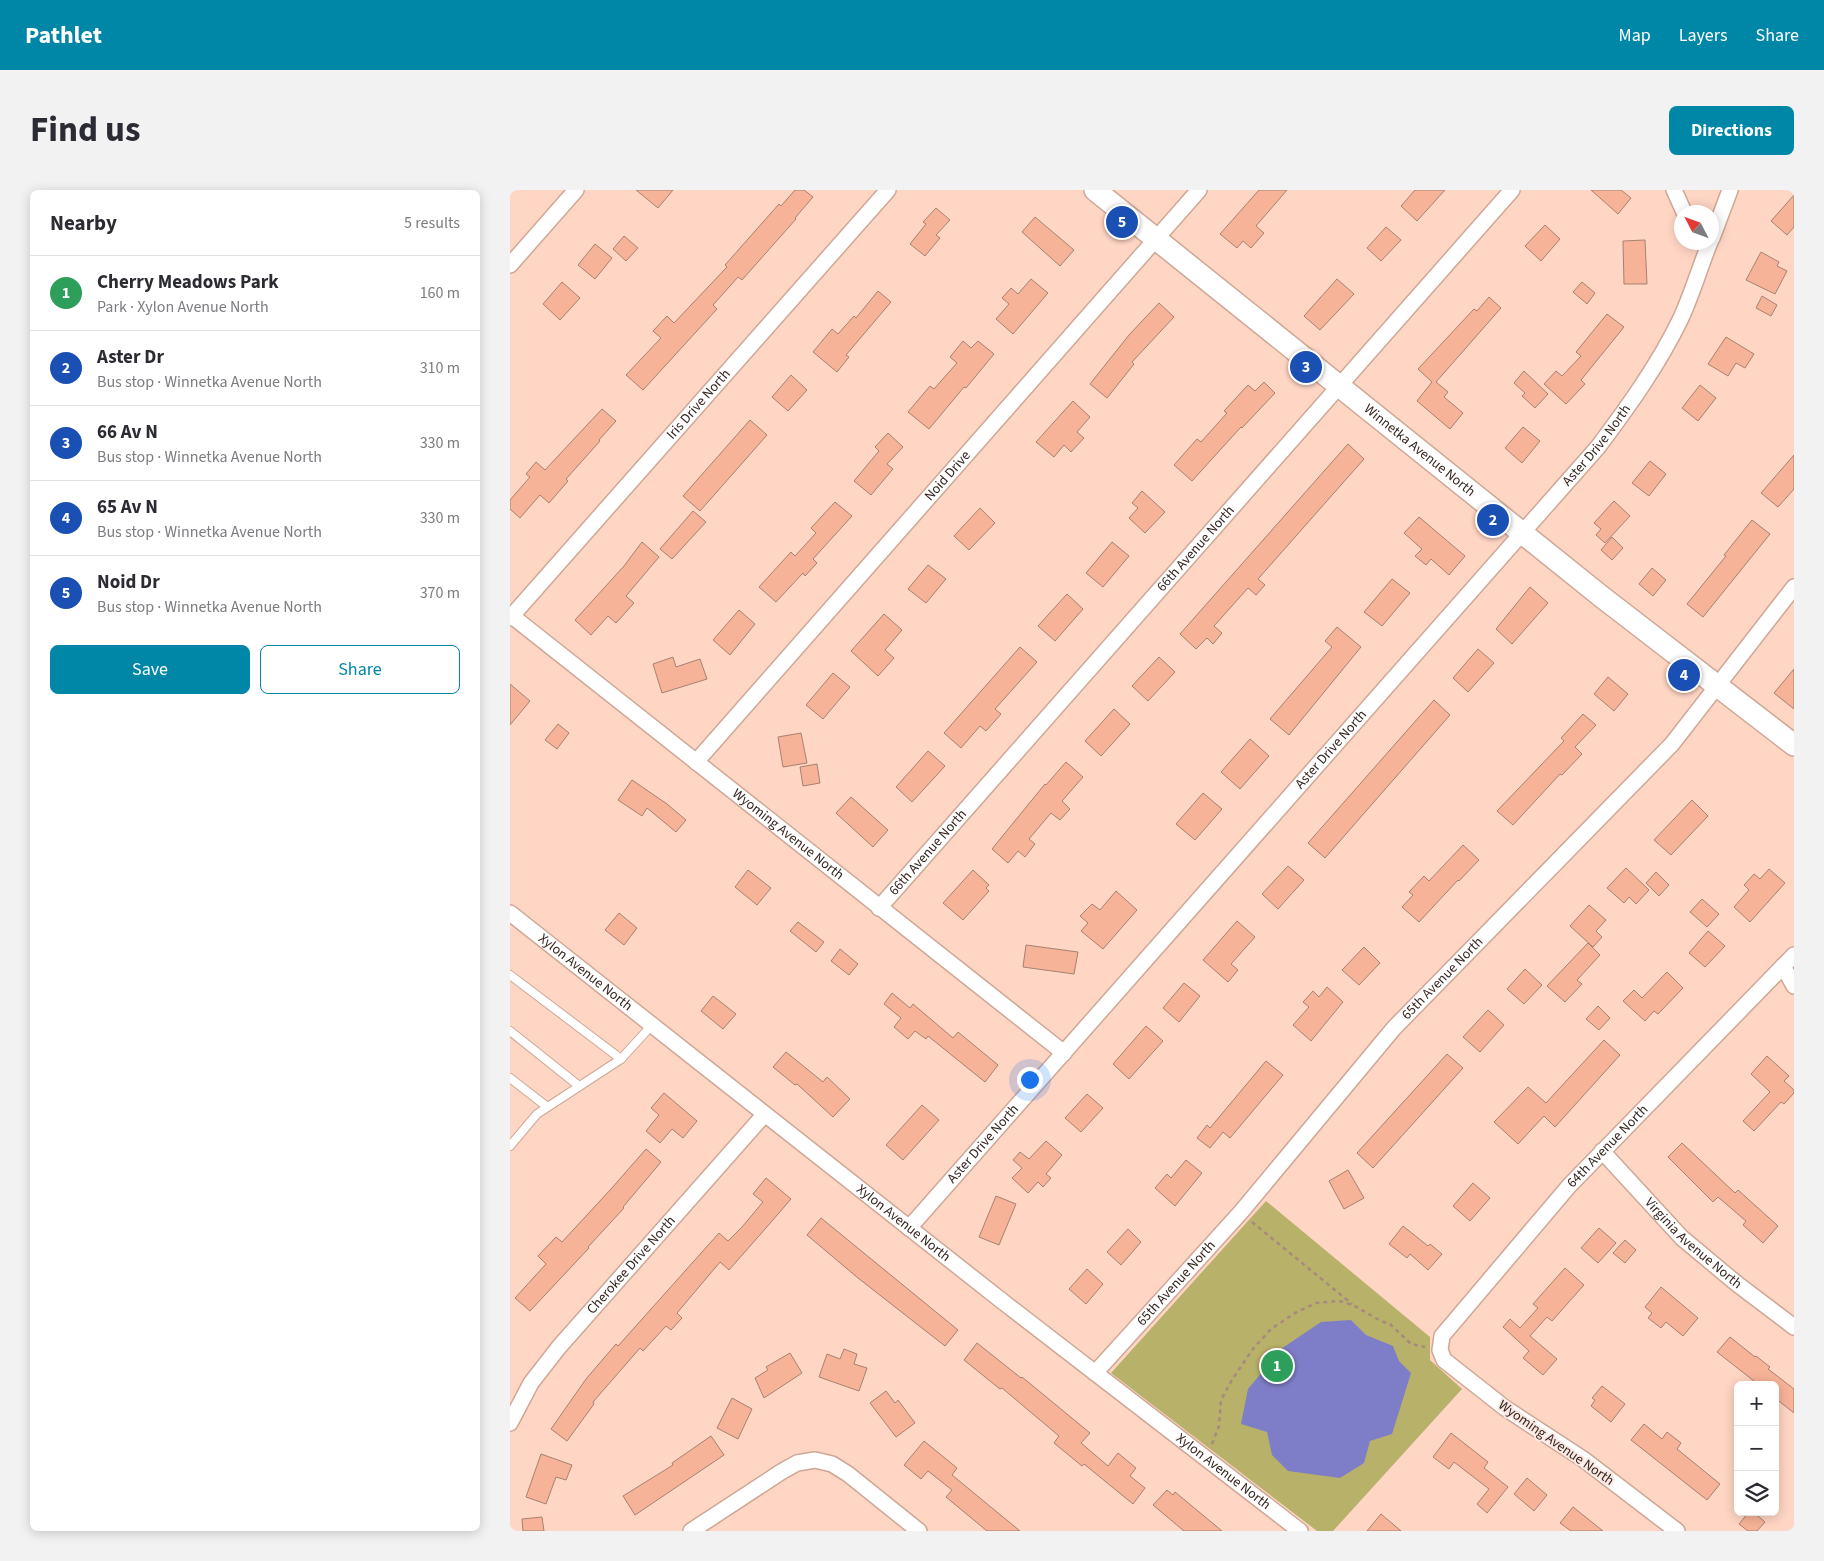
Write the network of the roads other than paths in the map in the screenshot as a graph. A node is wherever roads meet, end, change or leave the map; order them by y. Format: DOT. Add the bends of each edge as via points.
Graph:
graph roads {
  1 [pos="576,190"];
  2 [pos="888,190"];
  3 [pos="1095,190"];
  4 [pos="1199,190"];
  5 [pos="1512,190"];
  6 [pos="1674,190"];
  7 [pos="1730,190"];
  8 [pos="1681,205"];
  9 [pos="1719,219"];
  10 [pos="1156,239"];
  11 [pos="1707,250"];
  12 [pos="510,265"];
  13 [pos="1339,386"];
  14 [pos="1522,534"];
  15 [pos="1794,587"];
  16 [pos="511,617"];
  17 [pos="1717,686"];
  18 [pos="1794,745"];
  19 [pos="696,762"];
  20 [pos="879,908"];
  21 [pos="510,914"];
  22 [pos="1794,955"];
  23 [pos="1783,966"];
  24 [pos="510,975"];
  25 [pos="1794,986"];
  26 [pos="652,1025"];
  27 [pos="510,1031"];
  28 [pos="1064,1053"];
  29 [pos="621,1059"];
  30 [pos="510,1078"];
  31 [pos="579,1086"];
  32 [pos="546,1106"];
  33 [pos="764,1115"];
  34 [pos="510,1146"];
  35 [pos="1602,1151"];
  36 [pos="909,1228"];
  37 [pos="1794,1328"];
  38 [pos="1440,1350"];
  39 [pos="1095,1373"];
  40 [pos="510,1423"];
  41 [pos="691,1531"];
  42 [pos="919,1531"];
  43 [pos="1300,1531"];
  44 [pos="1677,1531"];
  1 -- 12 [label="street"];
  2 -- 16 [label="street, Iris Drive North"];
  3 -- 10 [label="street, Winnetka Avenue North"];
  4 -- 10 [label="street, Noid Drive"];
  5 -- 13 [label="street, 66th Avenue North"];
  6 -- 8 [label="street"];
  7 -- 9 [label="street"];
  10 -- 13 [label="street, Winnetka Avenue North"];
  10 -- 19 [label="street, Noid Drive"];
  11 -- 14 [label="street, Aster Drive North" via="1680,318 1653,368 1598,447"];
  13 -- 14 [label="street, Winnetka Avenue North"];
  13 -- 20 [label="street, 66th Avenue North"];
  14 -- 17 [label="street, Winnetka Avenue North"];
  14 -- 28 [label="street, Aster Drive North"];
  15 -- 17 [label="street, 65th Avenue North"];
  16 -- 19 [label="street, Wyoming Avenue North"];
  17 -- 18 [label="street, Winnetka Avenue North"];
  17 -- 39 [label="street, 65th Avenue North" via="1672,744 1394,1028 1241,1212"];
  19 -- 20 [label="street, Wyoming Avenue North"];
  20 -- 28 [label="street, Wyoming Avenue North"];
  21 -- 26 [label="street, Xylon Avenue North"];
  22 -- 23 [label="street, 64th Avenue North"];
  23 -- 25 [label="street"];
  23 -- 35 [label="street, 64th Avenue North"];
  24 -- 29 [label="lane"];
  26 -- 29 [label="lane"];
  26 -- 33 [label="street, Xylon Avenue North"];
  27 -- 31 [label="lane"];
  28 -- 36 [label="street, Aster Drive North"];
  29 -- 31 [label="lane"];
  30 -- 32 [label="lane"];
  31 -- 32 [label="lane"];
  32 -- 34 [label="lane"];
  33 -- 36 [label="street, Xylon Avenue North"];
  33 -- 40 [label="street, Cherokee Drive North" via="559,1347 531,1383"];
  35 -- 37 [label="street, Virginia Avenue North" via="1682,1238"];
  35 -- 38 [label="street, 64th Avenue North" via="1568,1186 1442,1336"];
  36 -- 39 [label="street, Xylon Avenue North"];
  38 -- 44 [label="street, Wyoming Avenue North" via="1444,1360 1506,1408 1568,1448"];
  39 -- 43 [label="street, Xylon Avenue North"];
  41 -- 42 [label="street" via="797,1463 815,1460 832,1464 848,1474"];
}
